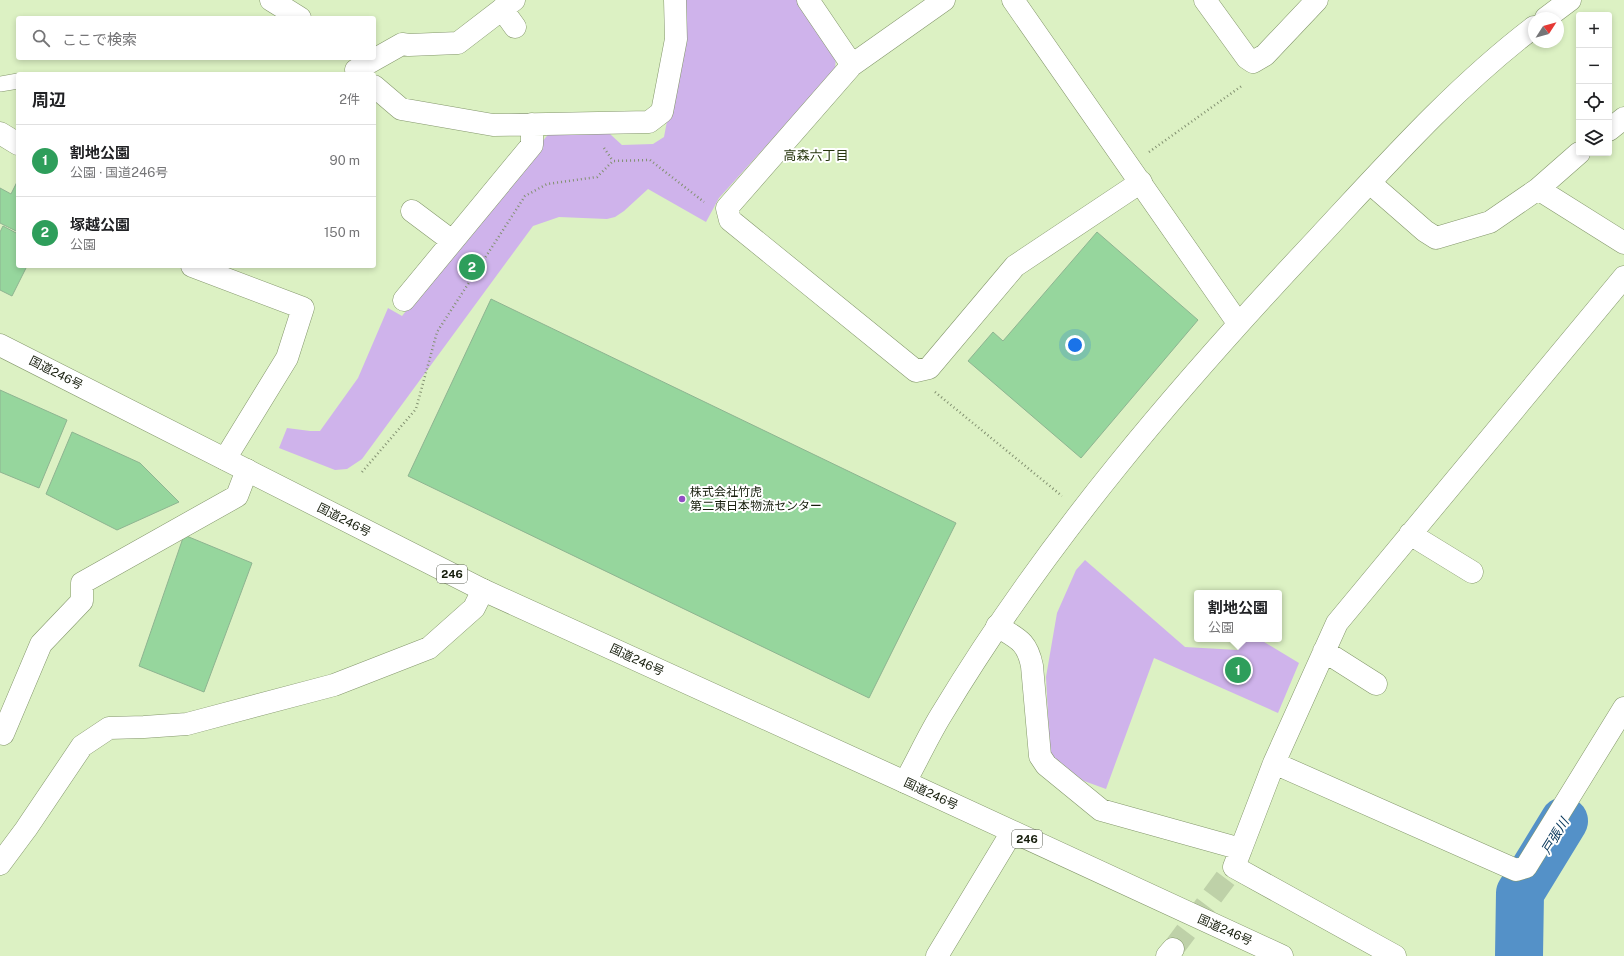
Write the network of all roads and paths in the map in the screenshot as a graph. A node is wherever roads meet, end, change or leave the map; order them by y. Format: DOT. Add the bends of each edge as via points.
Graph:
graph roads {
  1 [pos="271,0"];
  2 [pos="675,0"];
  3 [pos="808,0"];
  4 [pos="944,0"];
  5 [pos="1013,0"];
  6 [pos="1205,0"];
  7 [pos="1317,0"];
  8 [pos="1570,0"];
  9 [pos="508,5"];
  10 [pos="1554,12"];
  11 [pos="297,16"];
  12 [pos="515,27"];
  13 [pos="1528,32"];
  14 [pos="376,57"];
  15 [pos="370,60"];
  16 [pos="1253,62"];
  17 [pos="852,65"];
  18 [pos="352,69"];
  19 [pos="16,81"];
  20 [pos="0,84"];
  21 [pos="376,88"];
  22 [pos="1624,118"];
  23 [pos="532,124"];
  24 [pos="1612,128"];
  25 [pos="0,133"];
  26 [pos="16,143"];
  27 [pos="1576,156"];
  28 [pos="1135,174"];
  29 [pos="1370,183"];
  30 [pos="1538,189"];
  31 [pos="727,208"];
  32 [pos="412,211"];
  33 [pos="452,241"];
  34 [pos="1624,243"];
  35 [pos="201,268"];
  36 [pos="1624,277"];
  37 [pos="404,300"];
  38 [pos="1238,323"];
  39 [pos="0,344"];
  40 [pos="929,368"];
  41 [pos="225,459"];
  42 [pos="247,470"];
  43 [pos="362,472"];
  44 [pos="1081,512"];
  45 [pos="1410,534"];
  46 [pos="1472,572"];
  47 [pos="484,590"];
  48 [pos="997,626"];
  49 [pos="1324,651"];
  50 [pos="1376,684"];
  51 [pos="1624,708"];
  52 [pos="3,734"];
  53 [pos="1274,763"];
  54 [pos="905,782"];
  55 [pos="1012,832"];
  56 [pos="1241,849"];
  57 [pos="0,864"];
  58 [pos="938,956"];
  59 [pos="1282,956"];
  60 [pos="1395,956"];
  1 -- 11 [label="main road"];
  2 -- 23 [label="main road" via="676,39 662,112 649,122"];
  3 -- 17 [label="main road"];
  4 -- 17 [label="main road"];
  5 -- 28 [label="main road"];
  6 -- 16 [label="main road" via="1247,58"];
  7 -- 16 [label="main road" via="1265,55"];
  8 -- 10 [label="main road"];
  9 -- 12 [label="main road"];
  9 -- 14 [label="main road" via="458,43 402,44"];
  13 -- 29 [label="main road" via="1485,66"];
  15 -- 18 [label="main road"];
  16 -- 28 [label="path" via="1244,84"];
  17 -- 31 [label="main road"];
  19 -- 20 [label="lane"];
  21 -- 23 [label="main road" via="401,109 493,125"];
  22 -- 24 [label="main road"];
  23 -- 33 [label="main road" via="532,145"];
  25 -- 26 [label="main road"];
  27 -- 30 [label="main road"];
  28 -- 38 [label="main road"];
  28 -- 40 [label="main road" via="1015,266"];
  29 -- 30 [label="main road" via="1425,232 1436,238 1490,222"];
  29 -- 38 [label="main road"];
  30 -- 34 [label="main road"];
  31 -- 40 [label="main road" via="730,220 916,371"];
  31 -- 43 [label="path" via="721,215 650,160 613,161 597,177 547,184 525,196 437,332 416,409"];
  32 -- 33 [label="main road"];
  33 -- 37 [label="main road"];
  35 -- 41 [label="main road" via="307,301 287,358"];
  36 -- 45 [label="main road"];
  38 -- 44 [label="main road" via="1160,412"];
  39 -- 41 [label="main road, 国道246号 / 246"];
  40 -- 44 [label="path" via="929,388"];
  41 -- 42 [label="main road, 国道246号 / 246"];
  42 -- 47 [label="main road, 国道246号 / 246"];
  42 -- 52 [label="main road" via="237,496 82,583 82,600 41,644"];
  44 -- 48 [label="main road"];
  45 -- 46 [label="main road"];
  45 -- 49 [label="main road" via="1337,623"];
  47 -- 54 [label="main road, 国道246号 / 246"];
  47 -- 57 [label="main road" via="474,608 429,648 334,685 187,724 109,728 82,746"];
  48 -- 54 [label="main road" via="942,714"];
  48 -- 56 [label="main road" via="1022,643 1029,652 1040,756 1046,765 1101,810"];
  49 -- 50 [label="main road"];
  49 -- 53 [label="main road"];
  51 -- 53 [label="main road" via="1526,867 1516,870"];
  53 -- 56 [label="main road"];
  54 -- 55 [label="main road, 国道246号 / 246"];
  55 -- 58 [label="main road"];
  55 -- 59 [label="main road, 国道246号 / 246"];
  56 -- 60 [label="main road" via="1234,867"];
}
